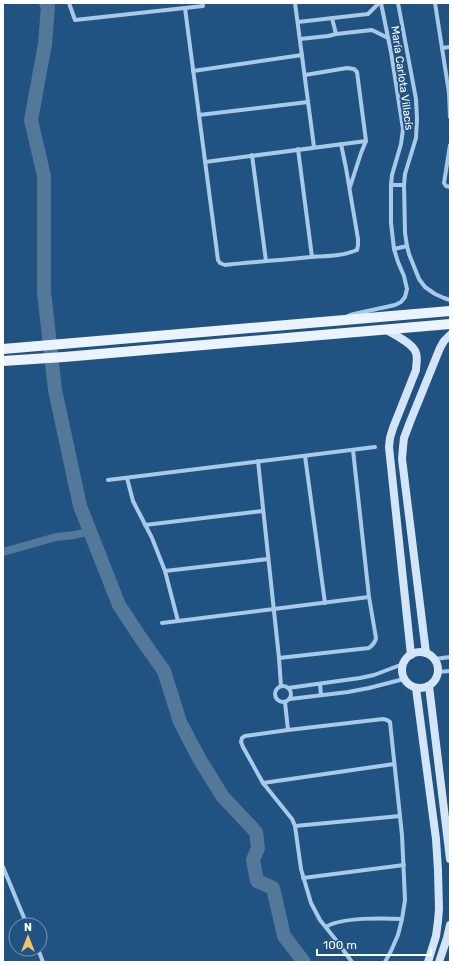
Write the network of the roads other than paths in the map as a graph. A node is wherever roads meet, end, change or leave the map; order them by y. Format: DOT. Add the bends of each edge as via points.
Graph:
graph roads {
  1 [pos="69,3"];
  2 [pos="202,3"];
  3 [pos="295,3"];
  4 [pos="380,3"];
  5 [pos="398,3"];
  6 [pos="435,3"];
  7 [pos="439,3"];
  8 [pos="185,8"];
  9 [pos="332,18"];
  10 [pos="298,22"];
  11 [pos="336,34"];
  12 [pos="388,38"];
  13 [pos="300,39"];
  14 [pos="450,47"];
  15 [pos="442,48"];
  16 [pos="302,55"];
  17 [pos="193,70"];
  18 [pos="305,75"];
  19 [pos="449,93"];
  20 [pos="308,102"];
  21 [pos="199,115"];
  22 [pos="450,117"];
  23 [pos="366,141"];
  24 [pos="340,144"];
  25 [pos="450,145"];
  26 [pos="314,147"];
  27 [pos="298,149"];
  28 [pos="252,155"];
  29 [pos="205,162"];
  30 [pos="449,162"];
  31 [pos="391,185"];
  32 [pos="404,185"];
  33 [pos="450,187"];
  34 [pos="349,189"];
  35 [pos="407,246"];
  36 [pos="394,249"];
  37 [pos="312,257"];
  38 [pos="266,261"];
  39 [pos="450,300"];
  40 [pos="450,311"];
  41 [pos="339,320"];
  42 [pos="450,324"];
  43 [pos="385,330"];
  44 [pos="450,335"];
  45 [pos="3,349"];
  46 [pos="3,361"];
  47 [pos="375,447"];
  48 [pos="353,450"];
  49 [pos="305,456"];
  50 [pos="258,462"];
  51 [pos="127,478"];
  52 [pos="108,480"];
  53 [pos="263,511"];
  54 [pos="145,525"];
  55 [pos="268,559"];
  56 [pos="165,571"];
  57 [pos="369,597"];
  58 [pos="325,603"];
  59 [pos="274,610"];
  60 [pos="178,621"];
  61 [pos="162,623"];
  62 [pos="426,653"];
  63 [pos="411,655"];
  64 [pos="450,657"];
  65 [pos="279,658"];
  66 [pos="434,659"];
  67 [pos="404,664"];
  68 [pos="450,671"];
  69 [pos="438,672"];
  70 [pos="404,679"];
  71 [pos="320,684"];
  72 [pos="281,686"];
  73 [pos="430,686"];
  74 [pos="288,688"];
  75 [pos="416,688"];
  76 [pos="321,695"];
  77 [pos="290,699"];
  78 [pos="285,702"];
  79 [pos="288,730"];
  80 [pos="394,764"];
  81 [pos="263,783"];
  82 [pos="400,816"];
  83 [pos="295,826"];
  84 [pos="450,859"];
  85 [pos="404,865"];
  86 [pos="3,867"];
  87 [pos="303,878"];
  88 [pos="24,917"];
  89 [pos="402,919"];
  90 [pos="450,925"];
  91 [pos="326,927"];
  92 [pos="352,962"];
  93 [pos="385,962"];
  94 [pos="428,962"];
  95 [pos="439,962"];
  1 -- 8 [label="street" via="75,20"];
  2 -- 8 [label="street" via="203,6"];
  3 -- 10 [label="street"];
  4 -- 9 [label="street" via="368,14"];
  4 -- 12 [label="street, María Carlota Villacís"];
  5 -- 32 [label="street, María Carlota Villacís" via="416,99 417,119 416,138"];
  6 -- 7 [label="street"];
  6 -- 15 [label="street"];
  8 -- 17 [label="street"];
  9 -- 10 [label="street"];
  9 -- 11 [label="street"];
  10 -- 13 [label="street"];
  11 -- 12 [label="street" via="372,30"];
  11 -- 13 [label="street"];
  12 -- 31 [label="street, María Carlota Villacís" via="403,129"];
  13 -- 16 [label="street"];
  14 -- 15 [label="street"];
  15 -- 19 [label="street"];
  16 -- 17 [label="street"];
  16 -- 18 [label="street"];
  17 -- 21 [label="street"];
  18 -- 20 [label="street"];
  18 -- 23 [label="street" via="354,69"];
  19 -- 22 [label="street"];
  20 -- 21 [label="street"];
  20 -- 26 [label="street"];
  21 -- 29 [label="street"];
  23 -- 24 [label="street"];
  23 -- 34 [label="street"];
  24 -- 26 [label="street"];
  24 -- 34 [label="street"];
  25 -- 30 [label="street"];
  26 -- 27 [label="street"];
  27 -- 28 [label="street"];
  27 -- 37 [label="street"];
  28 -- 29 [label="street"];
  28 -- 38 [label="street"];
  29 -- 38 [label="street" via="218,260 224,265"];
  30 -- 33 [label="street" via="444,183"];
  31 -- 32 [label="street"];
  31 -- 36 [label="street, María Carlota Villacís"];
  32 -- 35 [label="street, María Carlota Villacís"];
  34 -- 37 [label="street" via="358,239 357,250"];
  35 -- 36 [label="street"];
  35 -- 39 [label="street, María Carlota Villacís" via="419,279 425,287"];
  36 -- 41 [label="street, María Carlota Villacís" via="406,282 405,297 395,305"];
  37 -- 38 [label="street"];
  40 -- 41 [label="main road"];
  41 -- 45 [label="main road"];
  42 -- 43 [label="main road"];
  43 -- 46 [label="main road"];
  43 -- 63 [label="street" via="408,343 416,353 417,361 416,370 390,438"];
  44 -- 62 [label="street" via="440,348 410,422 404,438 402,459"];
  47 -- 48 [label="street"];
  48 -- 49 [label="street"];
  48 -- 57 [label="street"];
  49 -- 50 [label="street"];
  49 -- 58 [label="street"];
  50 -- 51 [label="street"];
  50 -- 53 [label="street"];
  51 -- 52 [label="street"];
  51 -- 54 [label="street" via="133,501"];
  53 -- 54 [label="street"];
  53 -- 55 [label="street"];
  54 -- 56 [label="street"];
  55 -- 56 [label="street"];
  55 -- 59 [label="street"];
  56 -- 60 [label="street"];
  57 -- 58 [label="street"];
  57 -- 65 [label="street" via="376,638 372,646"];
  58 -- 59 [label="street"];
  59 -- 60 [label="street"];
  59 -- 65 [label="street"];
  60 -- 61 [label="street"];
  62 -- 63 [label="street"];
  62 -- 66 [label="street"];
  63 -- 67 [label="street"];
  64 -- 66 [label="street"];
  65 -- 72 [label="street"];
  66 -- 69 [label="street"];
  67 -- 70 [label="street"];
  67 -- 71 [label="street" via="374,675"];
  68 -- 69 [label="street"];
  69 -- 73 [label="street" via="437,678"];
  70 -- 75 [label="street"];
  70 -- 76 [label="street" via="355,691"];
  71 -- 74 [label="street"];
  71 -- 76 [label="street"];
  72 -- 74 [label="street"];
  72 -- 78 [label="street" via="276,689 274,695 276,700"];
  73 -- 75 [label="street"];
  73 -- 84 [label="street"];
  74 -- 77 [label="street" via="291,693"];
  75 -- 94 [label="street" via="438,870 438,921"];
  76 -- 77 [label="street"];
  77 -- 78 [label="street"];
  78 -- 79 [label="street"];
  79 -- 80 [label="street" via="387,720 391,726"];
  79 -- 81 [label="street" via="242,738 243,747"];
  80 -- 81 [label="street"];
  80 -- 82 [label="street"];
  81 -- 83 [label="street"];
  82 -- 83 [label="street"];
  82 -- 85 [label="street"];
  83 -- 87 [label="street"];
  85 -- 87 [label="street"];
  85 -- 89 [label="street" via="405,900"];
  86 -- 88 [label="street"];
  87 -- 91 [label="street" via="311,903"];
  89 -- 91 [label="street" via="348,920"];
  89 -- 93 [label="street" via="398,935"];
  90 -- 95 [label="street"];
  91 -- 92 [label="street"];
}
